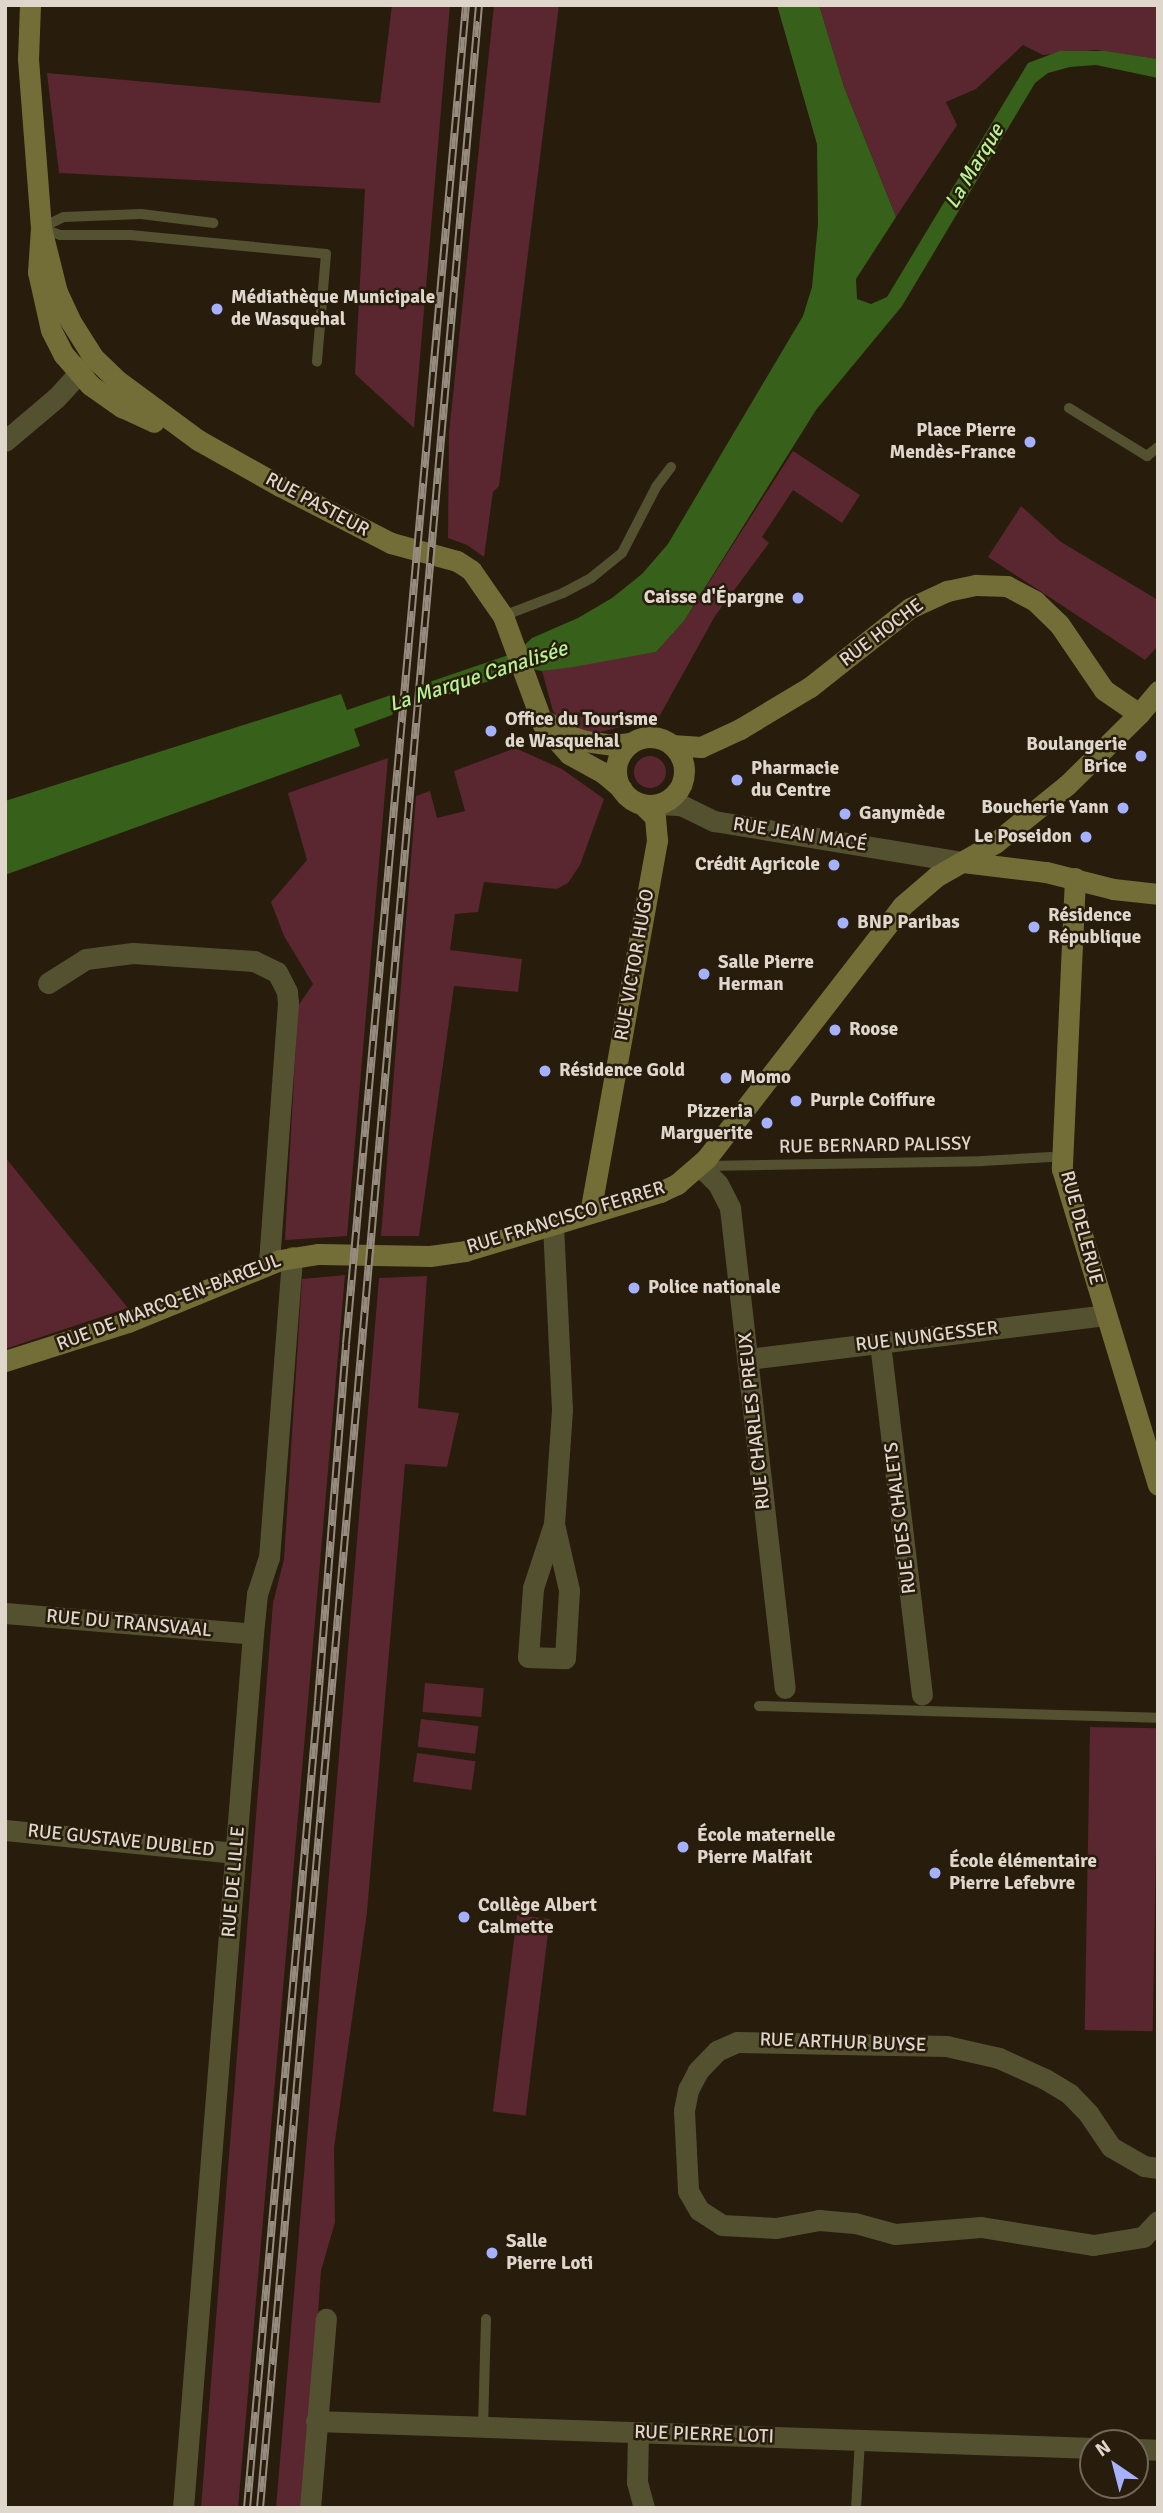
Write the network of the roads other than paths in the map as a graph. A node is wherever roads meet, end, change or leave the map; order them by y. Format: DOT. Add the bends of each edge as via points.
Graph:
graph roads {
  1 [pos="30,5"];
  2 [pos="213,223"];
  3 [pos="41,228"];
  4 [pos="93,356"];
  5 [pos="317,362"];
  6 [pos="79,373"];
  7 [pos="1069,408"];
  8 [pos="198,440"];
  9 [pos="5,441"];
  10 [pos="1158,447"];
  11 [pos="671,467"];
  12 [pos="507,625"];
  13 [pos="530,694"];
  14 [pos="1148,704"];
  15 [pos="631,743"];
  16 [pos="672,745"];
  17 [pos="621,788"];
  18 [pos="651,804"];
  19 [pos="951,864"];
  20 [pos="1068,876"];
  21 [pos="1158,894"];
  22 [pos="48,983"];
  23 [pos="1051,1157"];
  24 [pos="700,1166"];
  25 [pos="590,1213"];
  26 [pos="553,1225"];
  27 [pos="292,1257"];
  28 [pos="268,1263"];
  29 [pos="1105,1315"];
  30 [pos="880,1343"];
  31 [pos="748,1359"];
  32 [pos="5,1361"];
  33 [pos="1158,1485"];
  34 [pos="554,1524"];
  35 [pos="5,1613"];
  36 [pos="253,1634"];
  37 [pos="785,1688"];
  38 [pos="922,1694"];
  39 [pos="759,1706"];
  40 [pos="1158,1718"];
  41 [pos="5,1829"];
  42 [pos="236,1853"];
  43 [pos="1158,2168"];
  44 [pos="1158,2221"];
  45 [pos="326,2319"];
  46 [pos="486,2319"];
  47 [pos="316,2421"];
  48 [pos="483,2427"];
  49 [pos="638,2432"];
  50 [pos="860,2441"];
  51 [pos="1079,2448"];
  52 [pos="183,2508"];
  53 [pos="310,2508"];
  54 [pos="644,2508"];
  55 [pos="856,2508"];
  1 -- 3 [label="street, RUE PASTEUR" via="27,59"];
  2 -- 3 [label="lane" via="141,214 64,217"];
  3 -- 4 [label="street, RUE PASTEUR" via="57,292"];
  3 -- 5 [label="lane" via="60,235 130,235 326,254"];
  3 -- 6 [label="street, RUE PASTEUR" via="38,272 44,306 56,342"];
  4 -- 6 [label="street"];
  4 -- 8 [label="street, RUE PASTEUR" via="143,402"];
  6 -- 8 [label="street, RUE PASTEUR" via="104,397"];
  6 -- 9 [label="street"];
  7 -- 10 [label="lane" via="1147,456"];
  8 -- 12 [label="street, RUE PASTEUR" via="379,537 471,570"];
  11 -- 12 [label="lane" via="622,553 592,578"];
  12 -- 13 [label="street"];
  13 -- 15 [label="street" via="547,722 570,736 606,744"];
  13 -- 17 [label="street" via="543,725 559,746"];
  14 -- 16 [label="street, RUE HOCHE" via="1104,690 1059,624 1035,600 1007,586 976,585 947,591 910,608 810,687 740,729 701,747"];
  14 -- 19 [label="street, RUE FRANCISCO FERRER" via="1067,785 995,843"];
  15 -- 16 [label="street" via="652,737"];
  15 -- 17 [label="street" via="617,766"];
  16 -- 18 [label="street" via="682,760 683,776 677,791"];
  17 -- 18 [label="street" via="628,796"];
  18 -- 19 [label="street, RUE JEAN MACÉ" via="681,805 714,821"];
  18 -- 25 [label="street, RUE VICTOR HUGO" via="657,840"];
  19 -- 20 [label="street"];
  19 -- 24 [label="street, RUE FRANCISCO FERRER" via="919,888 883,927"];
  20 -- 21 [label="street" via="1113,890"];
  20 -- 29 [label="street, RUE DELERUE" via="1062,1169"];
  22 -- 28 [label="street" via="86,959 133,953 254,961 277,972 288,1003"];
  23 -- 24 [label="lane, RUE BERNARD PALISSY"];
  24 -- 25 [label="street, RUE FRANCISCO FERRER" via="660,1192"];
  24 -- 31 [label="street, RUE CHARLES PREUX" via="718,1184 730,1208"];
  25 -- 26 [label="street, RUE FRANCISCO FERRER"];
  26 -- 27 [label="street, RUE FRANCISCO FERRER" via="502,1242 430,1256"];
  26 -- 34 [label="street" via="562,1393"];
  27 -- 28 [label="street, RUE DE MARCQ-EN-BARŒUL"];
  27 -- 36 [label="street, RUE DE LILLE" via="269,1558 257,1594"];
  28 -- 32 [label="street, RUE DE MARCQ-EN-BARŒUL" via="128,1322"];
  29 -- 30 [label="street, RUE NUNGESSER"];
  29 -- 33 [label="street, RUE DELERUE"];
  30 -- 31 [label="street, RUE NUNGESSER"];
  30 -- 38 [label="street, RUE DES CHALETS"];
  31 -- 37 [label="street, RUE CHARLES PREUX"];
  34 -- 34 [label="street" via="533,1588 528,1657 565,1658 569,1590"];
  35 -- 36 [label="street, RUE DU TRANSVAAL"];
  36 -- 42 [label="street, RUE DE LILLE"];
  39 -- 40 [label="lane"];
  41 -- 42 [label="street, RUE GUSTAVE DUBLED"];
  42 -- 52 [label="street, RUE DE LILLE"];
  43 -- 44 [label="street, RUE ARTHUR BUYSE" via="1144,2166 1111,2147 1070,2094 1045,2079 999,2058 946,2046 737,2042 717,2051 698,2071 684,2111 688,2191 699,2210 722,2225 776,2228 819,2220 855,2223 895,2234 981,2227 1093,2245 1143,2237"];
  45 -- 47 [label="street"];
  46 -- 48 [label="lane"];
  47 -- 48 [label="street, RUE PIERRE LOTI"];
  47 -- 53 [label="street"];
  48 -- 49 [label="street, RUE PIERRE LOTI"];
  49 -- 50 [label="street, RUE PIERRE LOTI"];
  49 -- 54 [label="street" via="637,2482"];
  50 -- 51 [label="street, RUE PIERRE LOTI"];
  50 -- 55 [label="lane"];
}
